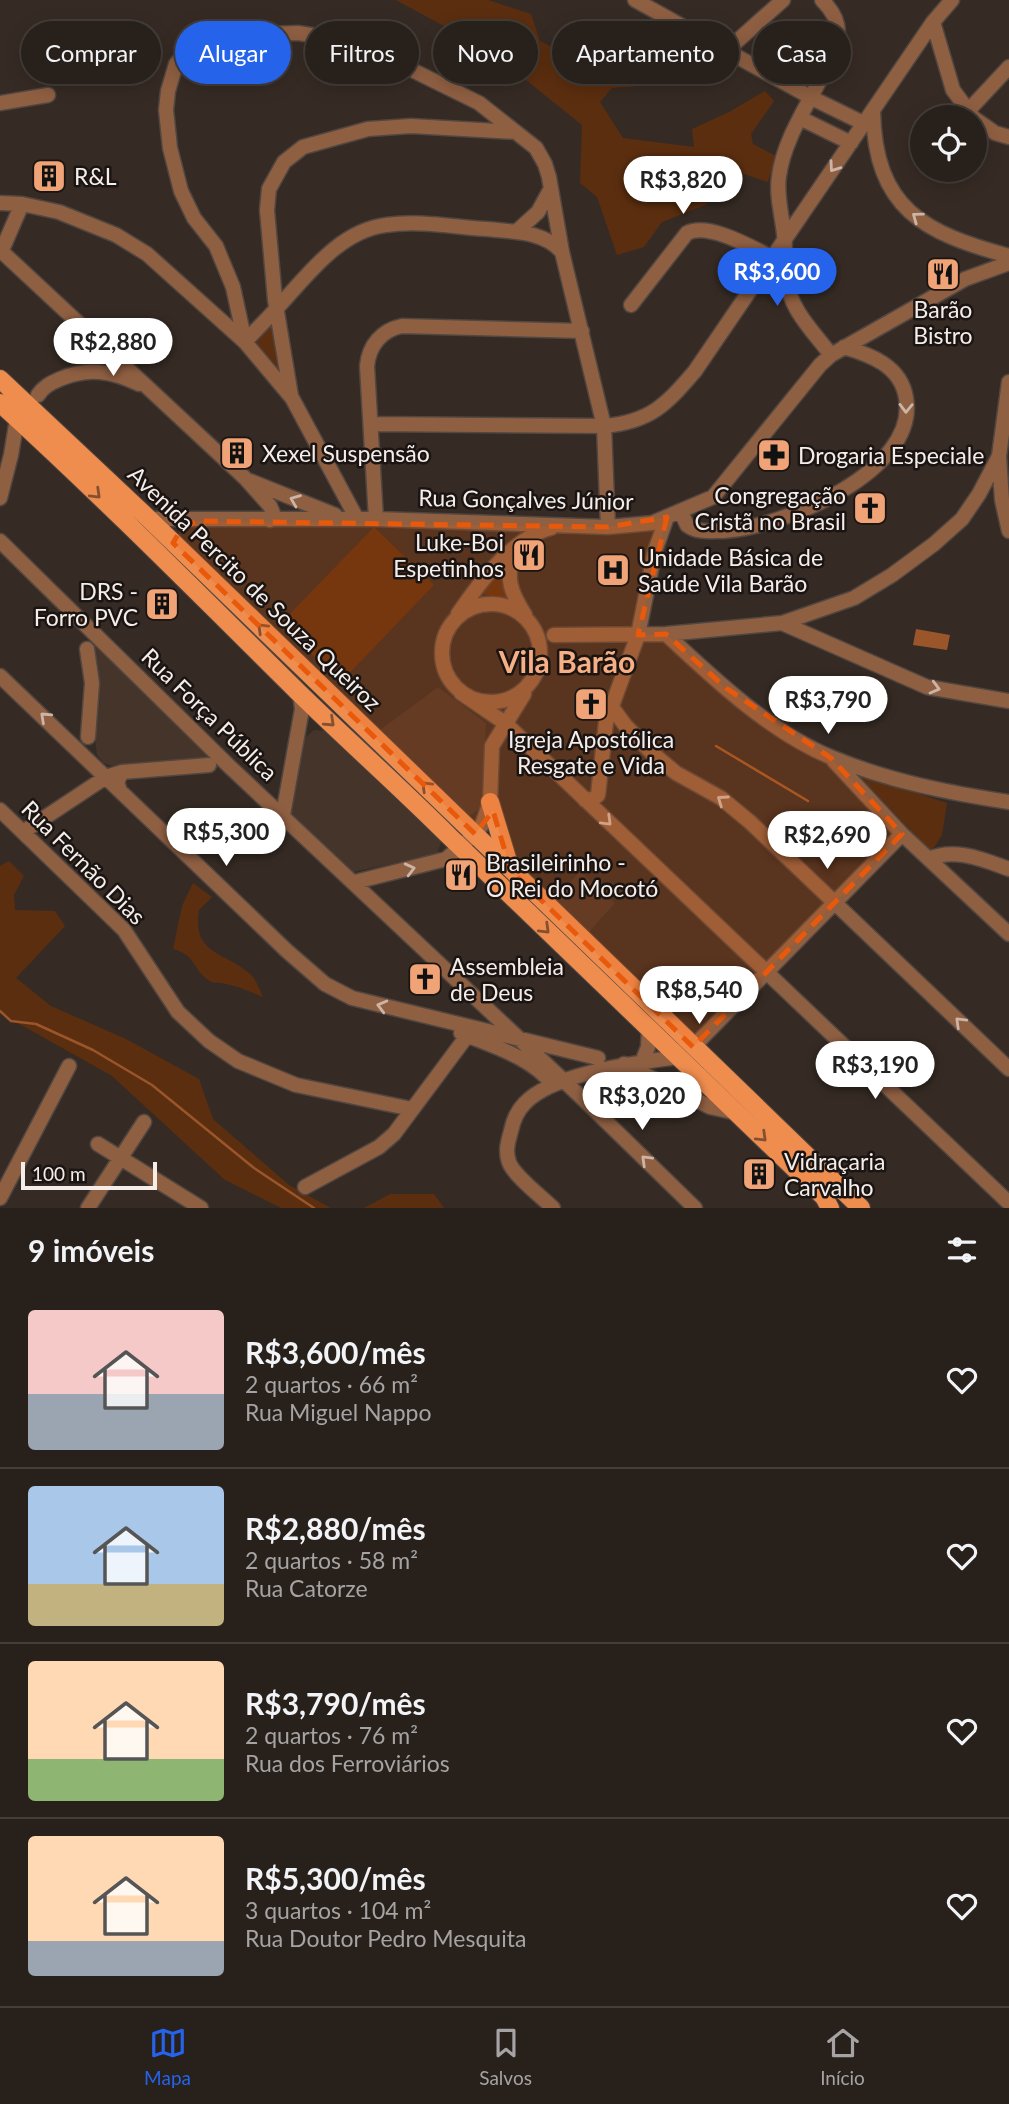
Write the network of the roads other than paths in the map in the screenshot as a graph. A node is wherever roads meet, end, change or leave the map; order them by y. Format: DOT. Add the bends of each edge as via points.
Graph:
graph roads {
  1 [pos="635,0"];
  2 [pos="783,0"];
  3 [pos="822,0"];
  4 [pos="941,0"];
  5 [pos="951,0"];
  6 [pos="672,21"];
  7 [pos="933,22"];
  8 [pos="739,39"];
  9 [pos="739,58"];
  10 [pos="1009,67"];
  11 [pos="48,94"];
  12 [pos="812,98"];
  13 [pos="0,103"];
  14 [pos="479,103"];
  15 [pos="963,105"];
  16 [pos="980,105"];
  17 [pos="800,118"];
  18 [pos="987,127"];
  19 [pos="862,128"];
  20 [pos="466,130"];
  21 [pos="519,133"];
  22 [pos="1009,137"];
  23 [pos="876,146"];
  24 [pos="550,190"];
  25 [pos="0,202"];
  26 [pos="22,204"];
  27 [pos="516,232"];
  28 [pos="785,238"];
  29 [pos="978,247"];
  30 [pos="1,250"];
  31 [pos="562,252"];
  32 [pos="1009,256"];
  33 [pos="771,257"];
  34 [pos="1009,263"];
  35 [pos="983,271"];
  36 [pos="631,305"];
  37 [pos="277,308"];
  38 [pos="582,331"];
  39 [pos="867,333"];
  40 [pos="245,342"];
  41 [pos="844,347"];
  42 [pos="831,355"];
  43 [pos="871,355"];
  44 [pos="119,370"];
  45 [pos="0,379"];
  46 [pos="1009,382"];
  47 [pos="292,398"];
  48 [pos="31,401"];
  49 [pos="0,404"];
  50 [pos="23,424"];
  51 [pos="371,424"];
  52 [pos="604,426"];
  53 [pos="999,456"];
  54 [pos="98,471"];
  55 [pos="990,473"];
  56 [pos="246,479"];
  57 [pos="1001,487"];
  58 [pos="0,498"];
  59 [pos="681,512"];
  60 [pos="667,517"];
  61 [pos="149,519"];
  62 [pos="351,519"];
  63 [pos="376,519"];
  64 [pos="270,520"];
  65 [pos="198,521"];
  66 [pos="563,526"];
  67 [pos="608,527"];
  68 [pos="1009,531"];
  69 [pos="0,540"];
  70 [pos="173,543"];
  71 [pos="513,551"];
  72 [pos="177,571"];
  73 [pos="80,621"];
  74 [pos="528,621"];
  75 [pos="782,623"];
  76 [pos="450,625"];
  77 [pos="666,634"];
  78 [pos="554,635"];
  79 [pos="638,635"];
  80 [pos="96,636"];
  81 [pos="87,649"];
  82 [pos="541,651"];
  83 [pos="0,676"];
  84 [pos="533,680"];
  85 [pos="300,693"];
  86 [pos="461,693"];
  87 [pos="1009,701"];
  88 [pos="611,706"];
  89 [pos="505,723"];
  90 [pos="80,750"];
  91 [pos="831,758"];
  92 [pos="212,759"];
  93 [pos="122,772"];
  94 [pos="106,777"];
  95 [pos="120,791"];
  96 [pos="585,800"];
  97 [pos="490,802"];
  98 [pos="1009,802"];
  99 [pos="0,810"];
  100 [pos="283,815"];
  101 [pos="23,832"];
  102 [pos="475,834"];
  103 [pos="902,834"];
  104 [pos="461,847"];
  105 [pos="929,859"];
  106 [pos="1009,869"];
  107 [pos="511,872"];
  108 [pos="355,882"];
  109 [pos="835,903"];
  110 [pos="1009,934"];
  111 [pos="765,973"];
  112 [pos="649,1029"];
  113 [pos="469,1032"];
  114 [pos="519,1038"];
  115 [pos="693,1046"];
  116 [pos="677,1056"];
  117 [pos="642,1062"];
  118 [pos="625,1064"];
  119 [pos="69,1066"];
  120 [pos="598,1067"];
  121 [pos="1009,1069"];
  122 [pos="559,1083"];
  123 [pos="579,1095"];
  124 [pos="412,1110"];
  125 [pos="738,1114"];
  126 [pos="144,1122"];
  127 [pos="98,1144"];
  128 [pos="121,1159"];
  129 [pos="305,1187"];
  130 [pos="0,1198"];
  131 [pos="1009,1203"];
  132 [pos="88,1208"];
  133 [pos="201,1208"];
  134 [pos="553,1208"];
  135 [pos="695,1208"];
  136 [pos="830,1208"];
  137 [pos="861,1208"];
  1 -- 6 [label="street"];
  2 -- 8 [label="street"];
  3 -- 12 [label="street" via="831,9 838,33"];
  4 -- 7 [label="street"];
  5 -- 7 [label="street"];
  7 -- 15 [label="street" via="953,90"];
  7 -- 19 [label="street"];
  9 -- 12 [label="street"];
  10 -- 16 [label="street"];
  11 -- 13 [label="street"];
  12 -- 17 [label="street"];
  12 -- 19 [label="street"];
  14 -- 20 [label="street"];
  14 -- 21 [label="street"];
  14 -- 40 [label="street" via="337,39 298,33 233,35 189,50 172,72 166,110 170,148 181,191 194,218 216,246 233,287"];
  17 -- 19 [label="street"];
  17 -- 28 [label="street" via="779,175"];
  18 -- 22 [label="street"];
  19 -- 23 [label="street"];
  19 -- 23 [label="street"];
  19 -- 28 [label="street, one-way"];
  20 -- 21 [label="street"];
  20 -- 37 [label="street" via="368,129 303,147 284,163 269,189 267,210"];
  21 -- 24 [label="street" via="545,164"];
  29 -- 23 [label="street, one-way" via="952,239 916,218 897,200"];
  24 -- 27 [label="street" via="538,212"];
  24 -- 31 [label="street"];
  25 -- 26 [label="street"];
  26 -- 30 [label="street"];
  26 -- 40 [label="street" via="91,224 147,254"];
  27 -- 31 [label="street" via="548,240"];
  27 -- 37 [label="street" via="414,223 364,230 328,254"];
  28 -- 33 [label="street"];
  28 -- 42 [label="street" via="791,296"];
  29 -- 32 [label="street"];
  29 -- 35 [label="street"];
  30 -- 44 [label="street"];
  31 -- 38 [label="street"];
  33 -- 36 [label="street" via="732,237 693,230"];
  33 -- 52 [label="street" via="672,399 628,424"];
  34 -- 35 [label="street, Rua Gonçalves Júnior"];
  35 -- 39 [label="street, Rua Gonçalves Júnior"];
  37 -- 40 [label="street"];
  37 -- 47 [label="street"];
  38 -- 51 [label="street" via="409,326 390,330 374,343 368,359"];
  38 -- 52 [label="street"];
  39 -- 41 [label="street, Rua Gonçalves Júnior"];
  39 -- 43 [label="street"];
  40 -- 47 [label="street"];
  41 -- 42 [label="street, Rua Gonçalves Júnior"];
  41 -- 43 [label="street"];
  42 -- 59 [label="street, Rua Gonçalves Júnior" via="713,497"];
  43 -- 59 [label="street, one-way" via="899,377 907,404 900,436 880,461 839,493 789,518 760,526 699,530 687,525"];
  44 -- 48 [label="street" via="81,371 47,385"];
  44 -- 56 [label="street" via="149,388"];
  45 -- 48 [label="main road, Avenida Percito de Souza Queiroz"];
  46 -- 53 [label="street"];
  47 -- 62 [label="street"];
  48 -- 54 [label="main road, Avenida Percito de Souza Queiroz"];
  49 -- 50 [label="main road, Avenida Percito de Souza Queiroz"];
  50 -- 54 [label="main road" via="50,433 86,466"];
  50 -- 58 [label="street"];
  50 -- 72 [label="main road, Avenida Percito de Souza Queiroz, one-way"];
  51 -- 52 [label="street"];
  51 -- 63 [label="street"];
  52 -- 67 [label="street"];
  53 -- 55 [label="street"];
  53 -- 57 [label="street"];
  54 -- 61 [label="main road, Avenida Percito de Souza Queiroz"];
  55 -- 57 [label="street"];
  55 -- 75 [label="street" via="962,519 924,552 854,598"];
  62 -- 56 [label="street, one-way"];
  56 -- 64 [label="street" via="271,506"];
  57 -- 68 [label="street"];
  59 -- 60 [label="street, Rua Gonçalves Júnior"];
  60 -- 67 [label="street, Rua Gonçalves Júnior"];
  60 -- 79 [label="street" via="655,551"];
  61 -- 65 [label="street, Rua Gonçalves Júnior"];
  61 -- 70 [label="main road, Avenida Percito de Souza Queiroz"];
  62 -- 63 [label="street, Rua Gonçalves Júnior"];
  62 -- 64 [label="street, Rua Gonçalves Júnior"];
  63 -- 66 [label="street, Rua Gonçalves Júnior"];
  64 -- 65 [label="street, Rua Gonçalves Júnior"];
  65 -- 70 [label="street" via="181,529"];
  66 -- 67 [label="street, Rua Gonçalves Júnior"];
  66 -- 71 [label="street" via="537,532"];
  69 -- 73 [label="street, Rua Força Pública"];
  70 -- 72 [label="main road"];
  102 -- 70 [label="main road, Avenida Percito de Souza Queiroz, one-way"];
  71 -- 74 [label="street" via="511,588"];
  71 -- 76 [label="street" via="477,587"];
  72 -- 85 [label="main road, Avenida Percito de Souza Queiroz"];
  73 -- 80 [label="street, Rua Força Pública"];
  73 -- 81 [label="street"];
  74 -- 76 [label="street" via="503,606 483,604 465,611"];
  74 -- 78 [label="street"];
  74 -- 82 [label="street"];
  75 -- 77 [label="street"];
  75 -- 87 [label="street, one-way" via="927,687"];
  76 -- 86 [label="street" via="442,661 448,679"];
  77 -- 79 [label="street"];
  77 -- 91 [label="street" via="726,688 785,732"];
  78 -- 79 [label="street"];
  78 -- 82 [label="street"];
  79 -- 88 [label="street"];
  80 -- 81 [label="street"];
  80 -- 92 [label="street, Rua Força Pública"];
  81 -- 90 [label="street" via="92,683 88,737"];
  82 -- 84 [label="street"];
  90 -- 83 [label="street, one-way"];
  84 -- 86 [label="street" via="515,697 496,703"];
  84 -- 89 [label="street"];
  85 -- 100 [label="street" via="302,709"];
  85 -- 104 [label="main road, Avenida Percito de Souza Queiroz, one-way"];
  86 -- 89 [label="street"];
  88 -- 96 [label="street" via="600,791 596,798"];
  109 -- 88 [label="street, one-way" via="721,798 650,752"];
  89 -- 96 [label="street"];
  89 -- 97 [label="street" via="491,752"];
  90 -- 94 [label="street"];
  91 -- 98 [label="street" via="905,783"];
  91 -- 103 [label="street"];
  92 -- 93 [label="street"];
  92 -- 100 [label="street, Rua Força Pública" via="230,767"];
  93 -- 94 [label="street"];
  93 -- 95 [label="street" via="117,782"];
  94 -- 95 [label="street"];
  94 -- 101 [label="street"];
  113 -- 95 [label="street, one-way" via="352,998 325,984"];
  96 -- 111 [label="street, one-way"];
  97 -- 102 [label="street"];
  97 -- 107 [label="main road"];
  99 -- 101 [label="street, Rua Fernão Dias"];
  100 -- 108 [label="street, Rua Força Pública"];
  101 -- 124 [label="street, Rua Fernão Dias" via="124,930 178,1012 209,1041 238,1061 296,1085"];
  102 -- 104 [label="street"];
  102 -- 107 [label="main road, Avenida Percito de Souza Queiroz"];
  103 -- 105 [label="street"];
  103 -- 109 [label="street"];
  108 -- 104 [label="street, one-way" via="446,859"];
  104 -- 112 [label="main road, Avenida Percito de Souza Queiroz, one-way"];
  105 -- 106 [label="street" via="940,854 977,857"];
  105 -- 110 [label="street"];
  107 -- 115 [label="main road, Avenida Percito de Souza Queiroz"];
  108 -- 114 [label="street, Rua Força Pública"];
  109 -- 111 [label="street"];
  121 -- 109 [label="street, one-way"];
  111 -- 115 [label="street"];
  111 -- 131 [label="street"];
  112 -- 116 [label="main road, Avenida Percito de Souza Queiroz"];
  112 -- 117 [label="street"];
  113 -- 114 [label="street"];
  113 -- 122 [label="street"];
  113 -- 124 [label="street"];
  114 -- 120 [label="street"];
  114 -- 122 [label="street, Rua Força Pública"];
  115 -- 137 [label="main road, Avenida Percito de Souza Queiroz"];
  116 -- 117 [label="street"];
  116 -- 125 [label="main road, Avenida Percito de Souza Queiroz"];
  117 -- 118 [label="street"];
  118 -- 120 [label="street"];
  118 -- 125 [label="street" via="710,1107"];
  119 -- 130 [label="street"];
  120 -- 122 [label="street"];
  120 -- 123 [label="street"];
  122 -- 123 [label="street, Rua Força Pública"];
  122 -- 134 [label="street" via="526,1102 513,1122 506,1148 509,1165"];
  135 -- 123 [label="street, Rua Força Pública, one-way"];
  124 -- 129 [label="street" via="379,1147"];
  125 -- 136 [label="main road, Avenida Percito de Souza Queiroz, one-way"];
  126 -- 128 [label="street"];
  127 -- 128 [label="street"];
  128 -- 132 [label="street"];
  128 -- 133 [label="street"];
}
